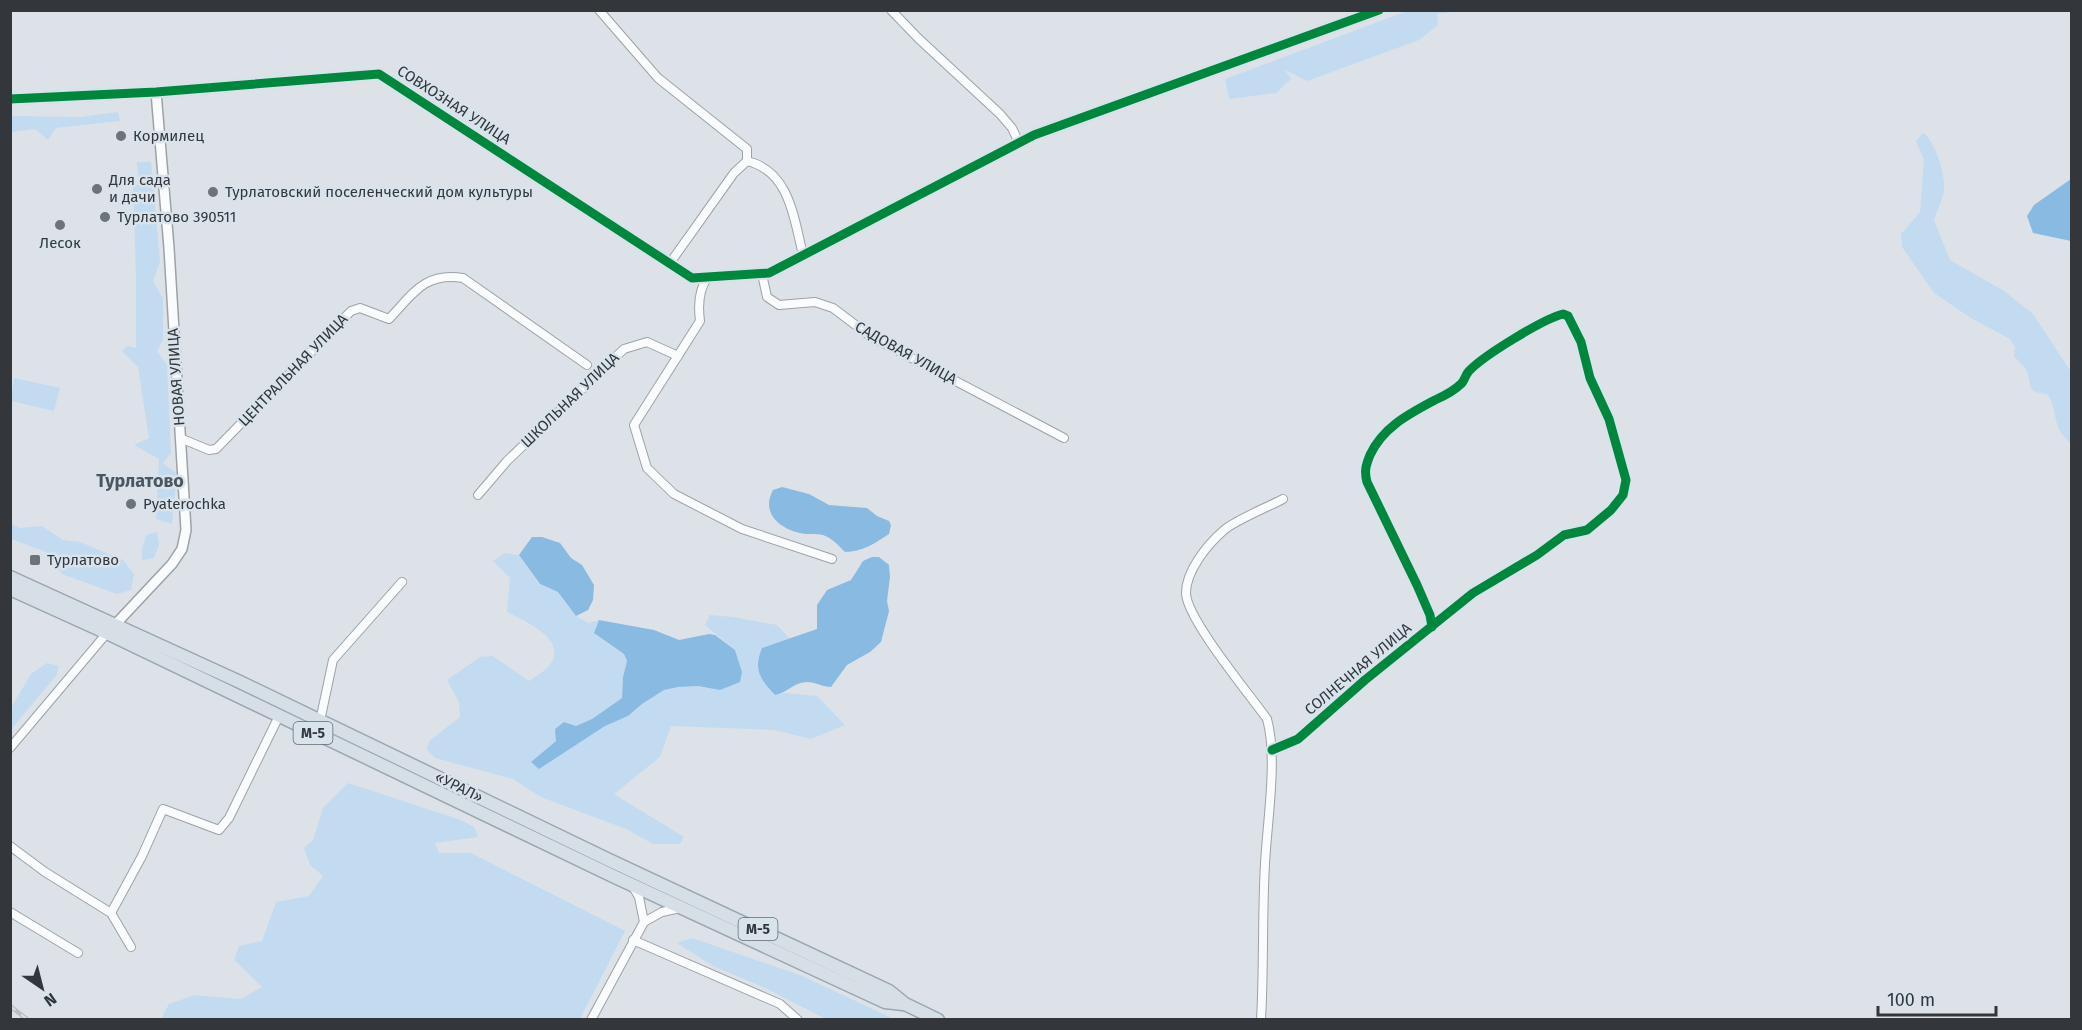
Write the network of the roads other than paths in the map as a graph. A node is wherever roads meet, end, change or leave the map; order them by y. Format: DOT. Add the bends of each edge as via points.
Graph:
graph roads {
  1 [pos="599,10"];
  2 [pos="891,10"];
  3 [pos="1379,10"];
  4 [pos="156,92"];
  5 [pos="10,99"];
  6 [pos="1019,143"];
  7 [pos="747,161"];
  8 [pos="803,255"];
  9 [pos="669,263"];
  10 [pos="762,274"];
  11 [pos="708,277"];
  12 [pos="678,356"];
  13 [pos="586,364"];
  14 [pos="180,438"];
  15 [pos="1064,438"];
  16 [pos="478,495"];
  17 [pos="1283,499"];
  18 [pos="832,559"];
  19 [pos="10,577"];
  20 [pos="402,582"];
  21 [pos="10,589"];
  22 [pos="128,610"];
  23 [pos="1432,627"];
  24 [pos="111,629"];
  25 [pos="136,634"];
  26 [pos="279,717"];
  27 [pos="320,721"];
  28 [pos="10,748"];
  29 [pos="1272,750"];
  30 [pos="10,846"];
  31 [pos="632,885"];
  32 [pos="680,908"];
  33 [pos="10,912"];
  34 [pos="111,913"];
  35 [pos="644,922"];
  36 [pos="633,940"];
  37 [pos="131,947"];
  38 [pos="78,953"];
  39 [pos="904,1004"];
  40 [pos="591,1020"];
  41 [pos="798,1020"];
  42 [pos="938,1020"];
  43 [pos="1261,1020"];
  1 -- 7 [label="street" via="658,78 747,149"];
  2 -- 6 [label="street" via="1000,114"];
  3 -- 6 [label="street"];
  4 -- 5 [label="street, СОВХОЗНАЯ УЛИЦА"];
  4 -- 9 [label="street, СОВХОЗНАЯ УЛИЦА" via="379,74"];
  4 -- 14 [label="street, НОВАЯ УЛИЦА"];
  6 -- 8 [label="street"];
  7 -- 8 [label="street" via="773,173 787,193"];
  7 -- 9 [label="street" via="734,172"];
  8 -- 10 [label="street"];
  9 -- 11 [label="street, СОВХОЗНАЯ УЛИЦА" via="692,278"];
  10 -- 11 [label="street, СОВХОЗНАЯ УЛИЦА"];
  10 -- 15 [label="street, САДОВАЯ УЛИЦА" via="766,297 779,305 815,302 833,308 870,336"];
  11 -- 12 [label="street" via="698,304 700,321"];
  12 -- 16 [label="street, ШКОЛЬНАЯ УЛИЦА" via="647,342 624,349 507,461"];
  12 -- 18 [label="street" via="634,425 647,468 674,494 742,529"];
  13 -- 14 [label="street, ЦЕНТРАЛЬНАЯ УЛИЦА" via="463,278 447,276 424,283 389,319 360,308 351,311 216,449 209,450"];
  14 -- 22 [label="street, НОВАЯ УЛИЦА" via="186,530 182,549"];
  17 -- 29 [label="street" via="1223,530 1193,567 1186,594 1202,631 1267,719"];
  19 -- 24 [label="highway, «УРАЛ» / М-5"];
  20 -- 27 [label="street" via="333,660"];
  21 -- 24 [label="highway, «УРАЛ» / М-5"];
  22 -- 24 [label="street, НОВАЯ УЛИЦА"];
  22 -- 25 [label="street" via="129,626"];
  23 -- 23 [label="street, СОЛНЕЧНАЯ УЛИЦА" via="1473,593 1563,535 1587,530 1623,495 1626,480 1609,419 1568,315 1549,319 1487,356 1462,382 1399,420 1376,444 1365,472"];
  23 -- 29 [label="street, СОЛНЕЧНАЯ УЛИЦА" via="1298,739"];
  24 -- 25 [label="highway, «УРАЛ» / М-5"];
  24 -- 26 [label="highway, «УРАЛ» / М-5"];
  24 -- 28 [label="street"];
  25 -- 27 [label="highway, «УРАЛ» / М-5"];
  26 -- 31 [label="highway, «УРАЛ» / М-5"];
  26 -- 34 [label="street" via="229,818 219,830 163,809"];
  27 -- 39 [label="highway, «УРАЛ» / М-5" via="889,991"];
  29 -- 43 [label="street" via="1264,866"];
  30 -- 34 [label="street"];
  31 -- 32 [label="highway, «УРАЛ» / М-5"];
  31 -- 35 [label="street"];
  32 -- 35 [label="street"];
  32 -- 39 [label="highway, «УРАЛ» / М-5" via="885,1002"];
  33 -- 38 [label="street"];
  34 -- 37 [label="street"];
  35 -- 36 [label="street"];
  36 -- 40 [label="street"];
  36 -- 41 [label="street" via="780,1004"];
  39 -- 42 [label="highway, «УРАЛ» / М-5"];
}
